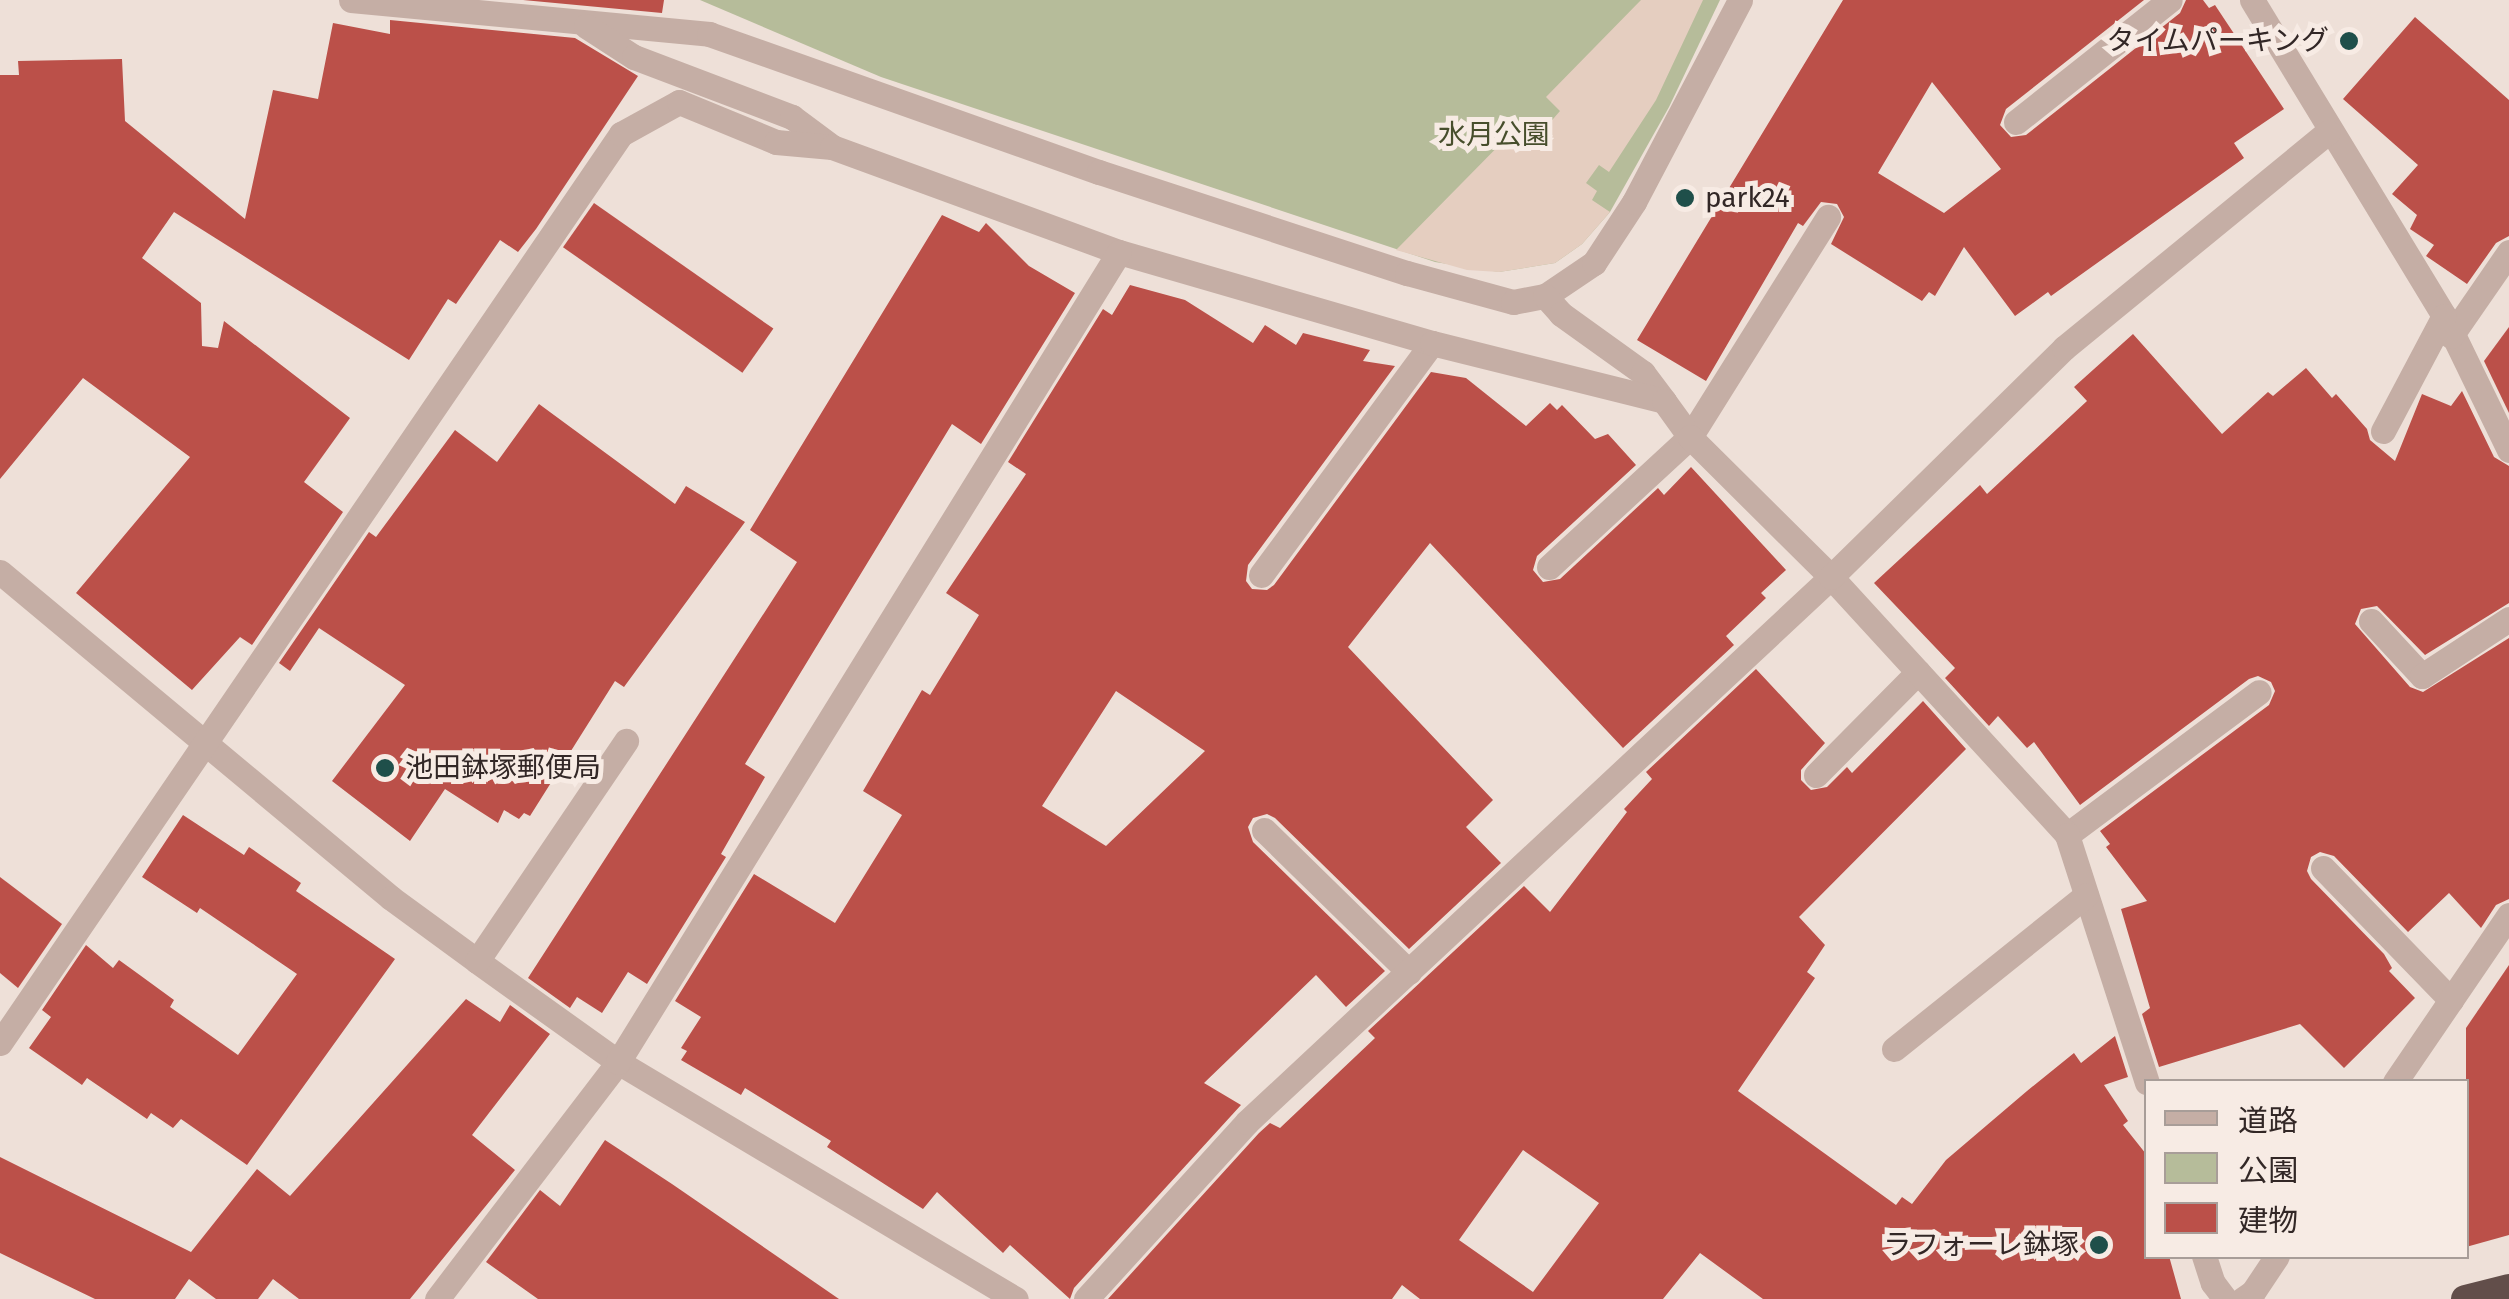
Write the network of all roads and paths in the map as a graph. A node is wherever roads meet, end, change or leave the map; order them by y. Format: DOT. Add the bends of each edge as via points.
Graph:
graph roads {
  1 [pos="351,0"];
  2 [pos="1740,0"];
  3 [pos="2170,0"];
  4 [pos="2252,0"];
  5 [pos="582,23"];
  6 [pos="2016,122"];
  7 [pos="2328,132"];
  8 [pos="832,147"];
  9 [pos="1828,217"];
  10 [pos="1119,252"];
  11 [pos="2509,252"];
  12 [pos="1545,296"];
  13 [pos="2447,326"];
  14 [pos="1432,343"];
  15 [pos="1664,401"];
  16 [pos="2383,431"];
  17 [pos="1690,437"];
  18 [pos="2509,450"];
  19 [pos="1549,566"];
  20 [pos="0,572"];
  21 [pos="1261,575"];
  22 [pos="1831,577"];
  23 [pos="2509,619"];
  24 [pos="2371,621"];
  25 [pos="1918,672"];
  26 [pos="2259,692"];
  27 [pos="626,741"];
  28 [pos="205,744"];
  29 [pos="1816,775"];
  30 [pos="1264,830"];
  31 [pos="2067,835"];
  32 [pos="2323,868"];
  33 [pos="2086,895"];
  34 [pos="2509,915"];
  35 [pos="476,962"];
  36 [pos="1409,972"];
  37 [pos="2451,1000"];
  38 [pos="0,1043"];
  39 [pos="1894,1048"];
  40 [pos="618,1062"];
  41 [pos="2146,1079"];
  42 [pos="2398,1079"];
  43 [pos="2205,1259"];
  44 [pos="2275,1259"];
  45 [pos="2509,1288"];
  46 [pos="978,1290"];
  47 [pos="438,1299"];
  48 [pos="1016,1299"];
  49 [pos="1086,1299"];
  50 [pos="2225,1299"];
  51 [pos="2243,1299"];
  52 [pos="2465,1299"];
  1 -- 5 [label="street"];
  2 -- 12 [label="street" via="1604,248 1594,263"];
  3 -- 6 [label="street"];
  4 -- 7 [label="street"];
  5 -- 8 [label="street" via="634,57 792,116"];
  5 -- 12 [label="street" via="708,34 1408,273 1512,302"];
  7 -- 13 [label="street"];
  7 -- 22 [label="street" via="2064,348"];
  8 -- 10 [label="street"];
  8 -- 28 [label="street" via="776,142 679,102 621,134"];
  9 -- 17 [label="street"];
  10 -- 14 [label="street"];
  10 -- 40 [label="street"];
  11 -- 13 [label="street"];
  12 -- 15 [label="street" via="1643,374"];
  13 -- 16 [label="street"];
  13 -- 18 [label="street"];
  14 -- 15 [label="street"];
  14 -- 21 [label="street"];
  15 -- 17 [label="street"];
  17 -- 19 [label="street"];
  17 -- 22 [label="street"];
  20 -- 28 [label="street"];
  22 -- 25 [label="street"];
  22 -- 36 [label="street"];
  23 -- 24 [label="street" via="2422,676"];
  25 -- 29 [label="street"];
  25 -- 31 [label="street"];
  26 -- 31 [label="street"];
  27 -- 35 [label="street"];
  28 -- 35 [label="street"];
  28 -- 38 [label="street"];
  30 -- 36 [label="street"];
  31 -- 33 [label="street"];
  32 -- 37 [label="street"];
  33 -- 39 [label="street"];
  33 -- 41 [label="street"];
  34 -- 37 [label="street"];
  35 -- 40 [label="street"];
  36 -- 49 [label="street" via="1247,1122"];
  37 -- 42 [label="street"];
  40 -- 46 [label="street"];
  40 -- 47 [label="street"];
  43 -- 50 [label="street"];
  44 -- 51 [label="street"];
  45 -- 52 [label="highway"];
  46 -- 48 [label="street"];
}
